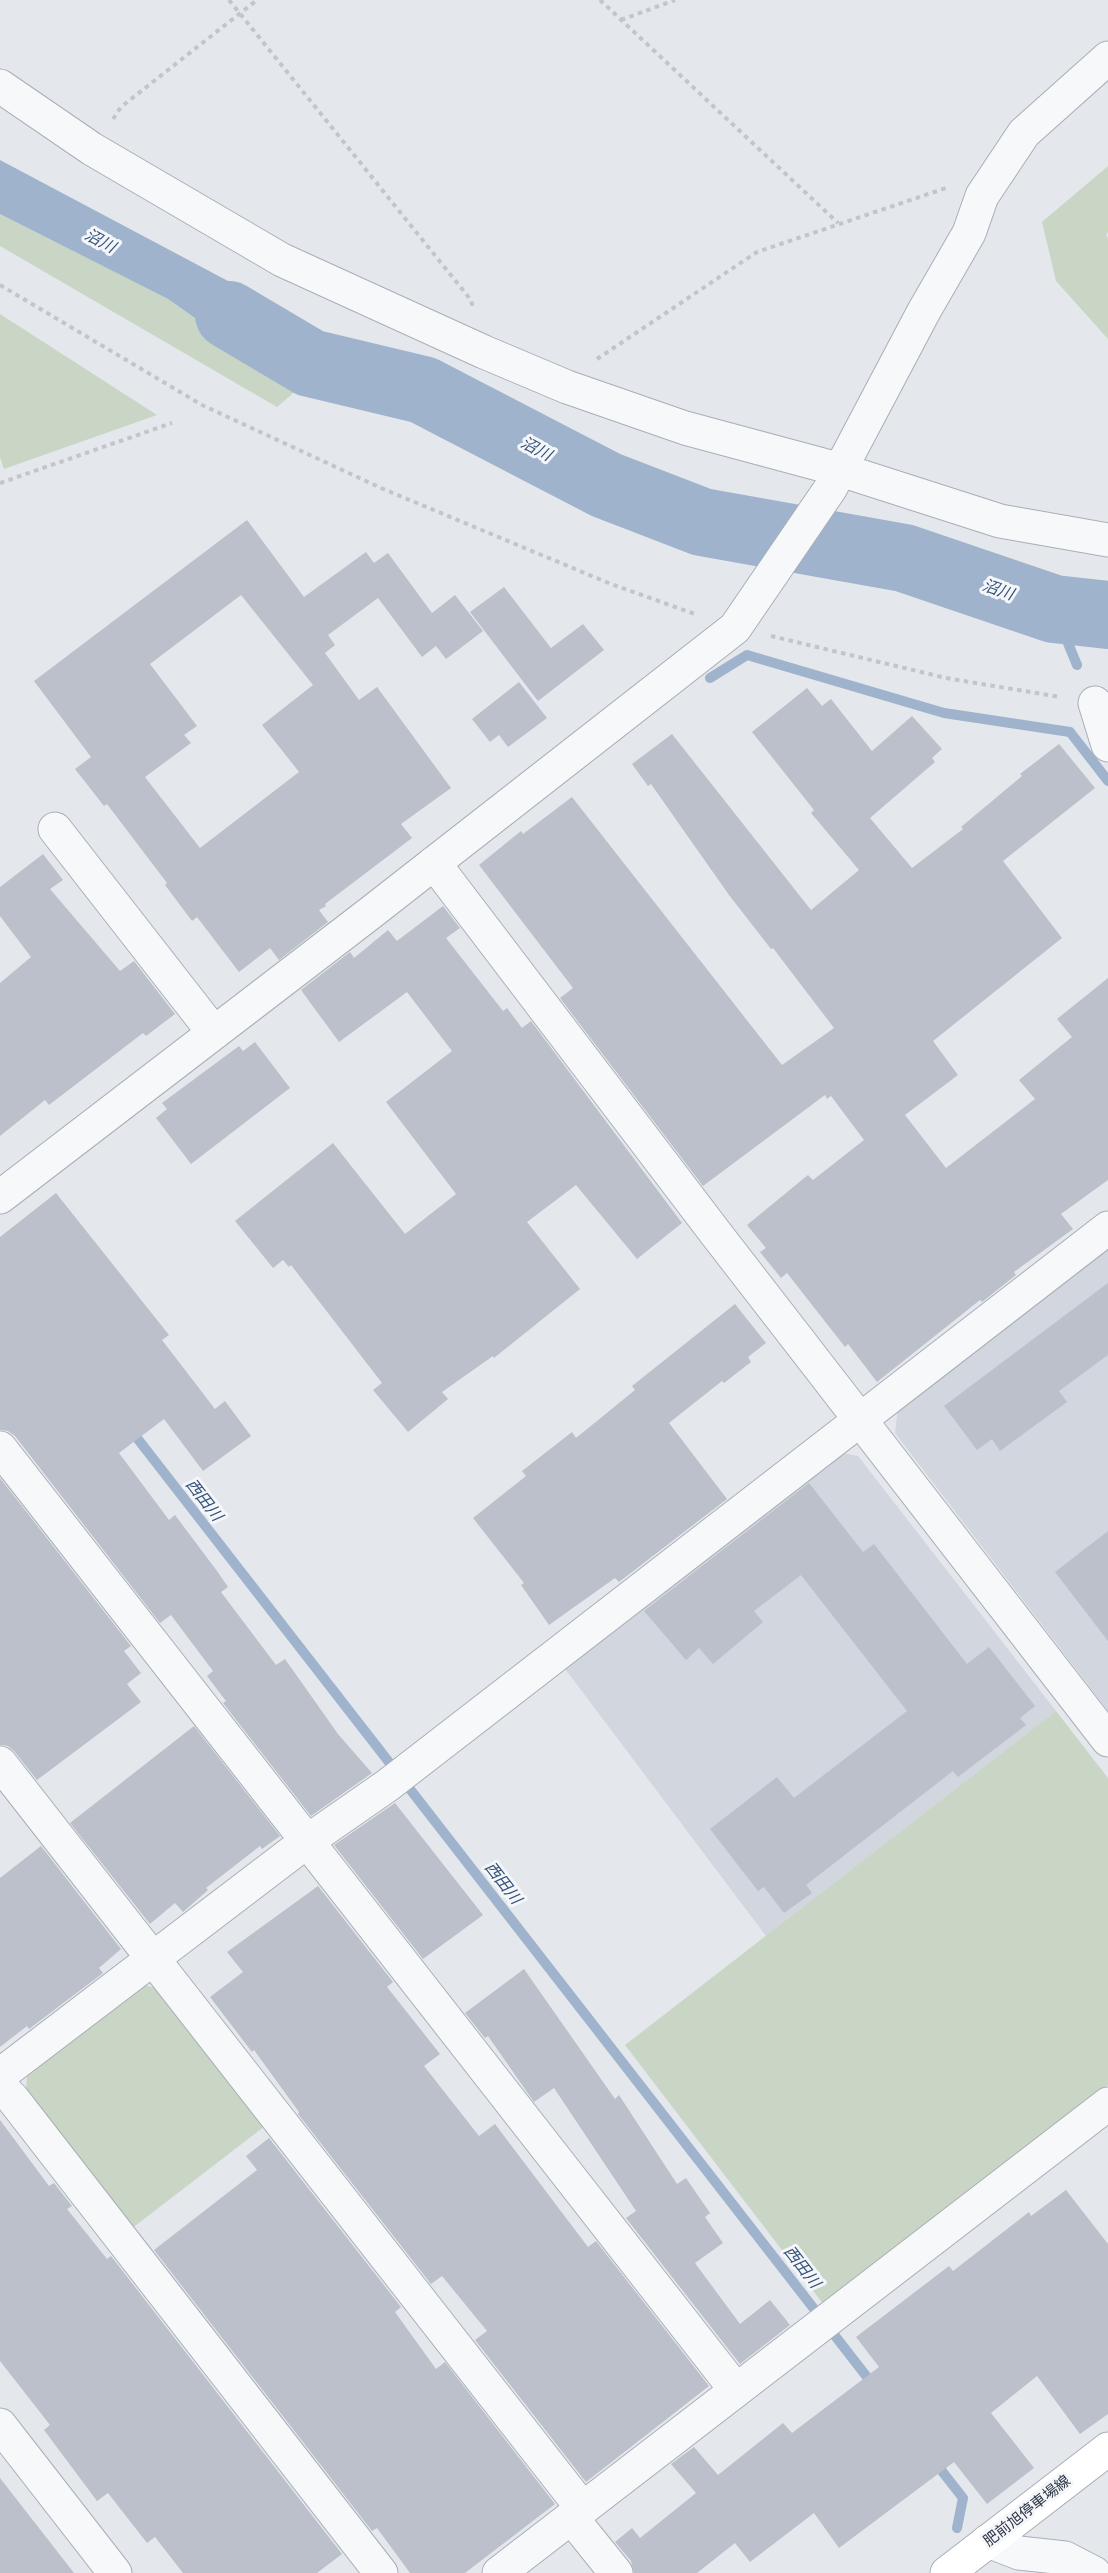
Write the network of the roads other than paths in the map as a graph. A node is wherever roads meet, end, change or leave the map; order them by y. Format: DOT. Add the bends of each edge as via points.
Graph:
graph roads {
  1 [pos="1108,58"];
  2 [pos="0,86"];
  3 [pos="836,479"];
  4 [pos="1108,540"];
  5 [pos="1095,703"];
  6 [pos="1108,745"];
  7 [pos="55,829"];
  8 [pos="434,863"];
  9 [pos="214,1033"];
  10 [pos="0,1197"];
  11 [pos="1108,1228"];
  12 [pos="861,1419"];
  13 [pos="0,1448"];
  14 [pos="1108,1740"];
  15 [pos="0,1763"];
  16 [pos="306,1842"];
  17 [pos="153,1959"];
  18 [pos="0,2075"];
  19 [pos="0,2086"];
  20 [pos="1108,2104"];
  21 [pos="736,2390"];
  22 [pos="0,2425"];
  23 [pos="1108,2449"];
  24 [pos="577,2513"];
  25 [pos="988,2541"];
  26 [pos="115,2573"];
  27 [pos="381,2573"];
  28 [pos="499,2573"];
  29 [pos="616,2573"];
  30 [pos="947,2573"];
  31 [pos="1095,2573"];
  1 -- 3 [label="street" via="1024,133 982,196 969,233"];
  2 -- 3 [label="street" via="92,149 282,260 567,387"];
  3 -- 4 [label="street" via="1000,521"];
  3 -- 8 [label="street" via="735,628"];
  5 -- 6 [label="street"];
  7 -- 9 [label="street"];
  8 -- 9 [label="street"];
  8 -- 12 [label="street"];
  9 -- 10 [label="street"];
  11 -- 12 [label="street"];
  12 -- 14 [label="street"];
  12 -- 16 [label="street" via="399,1776"];
  13 -- 16 [label="street"];
  15 -- 17 [label="street"];
  16 -- 17 [label="street"];
  16 -- 21 [label="street"];
  17 -- 18 [label="street"];
  17 -- 24 [label="street"];
  19 -- 27 [label="street"];
  20 -- 21 [label="street"];
  21 -- 24 [label="street"];
  22 -- 26 [label="street"];
  23 -- 25 [label="main road, 肥前旭停車場線"];
  24 -- 28 [label="street"];
  24 -- 29 [label="street"];
  25 -- 30 [label="main road, 肥前旭停車場線"];
  25 -- 31 [label="street" via="1019,2553 1065,2558"];
}
